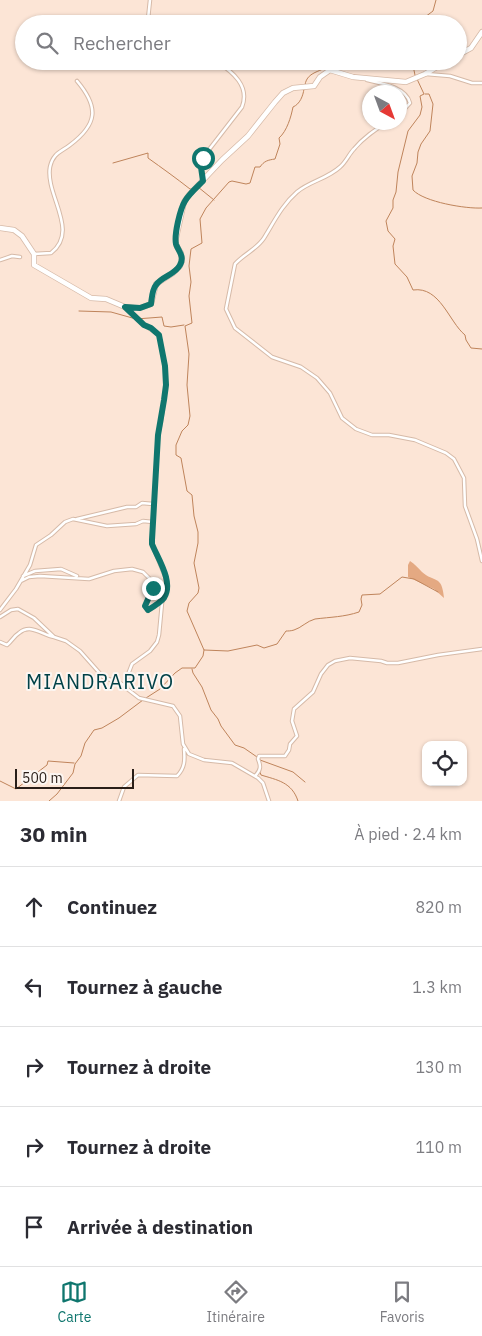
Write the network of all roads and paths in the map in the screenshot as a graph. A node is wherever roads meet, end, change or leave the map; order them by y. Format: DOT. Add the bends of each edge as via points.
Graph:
graph roads {
  1 [pos="150,0"];
  2 [pos="148,15"];
  3 [pos="482,32"];
  4 [pos="467,50"];
  5 [pos="230,70"];
  6 [pos="432,70"];
  7 [pos="425,74"];
  8 [pos="353,77"];
  9 [pos="77,81"];
  10 [pos="482,82"];
  11 [pos="385,85"];
  12 [pos="376,130"];
  13 [pos="203,181"];
  14 [pos="0,228"];
  15 [pos="34,254"];
  16 [pos="20,257"];
  17 [pos="0,260"];
  18 [pos="125,307"];
  19 [pos="154,504"];
  20 [pos="73,519"];
  21 [pos="153,522"];
  22 [pos="482,561"];
  23 [pos="22,576"];
  24 [pos="81,578"];
  25 [pos="20,582"];
  26 [pos="162,600"];
  27 [pos="0,610"];
  28 [pos="0,617"];
  29 [pos="54,637"];
  30 [pos="0,642"];
  31 [pos="482,649"];
  32 [pos="126,688"];
  33 [pos="184,748"];
  34 [pos="195,757"];
  35 [pos="185,762"];
  36 [pos="255,776"];
  37 [pos="119,801"];
  38 [pos="269,801"];
  1 -- 2 [label="street"];
  3 -- 4 [label="street"];
  5 -- 13 [label="street" via="243,87 244,102 200,160"];
  6 -- 7 [label="street"];
  7 -- 8 [label="street" via="406,82"];
  7 -- 10 [label="street"];
  8 -- 11 [label="street"];
  8 -- 13 [label="street" via="330,70 314,86 283,93 248,136"];
  9 -- 15 [label="street" via="90,97 93,114 90,126 72,144 55,154 49,176 64,232 61,243 52,253"];
  12 -- 22 [label="street" via="353,149 342,166 307,185 277,214 260,243 235,264 226,309 235,328 272,357 301,367 317,378 330,394 342,418 356,429 372,435 389,434 415,440 446,452 454,459 464,478 465,506"];
  13 -- 18 [label="street" via="184,202 178,221 176,245 182,252 180,266 156,284 151,304 140,308"];
  14 -- 15 [label="street" via="19,233"];
  15 -- 18 [label="street" via="34,265 86,296 106,299"];
  16 -- 17 [label="street"];
  18 -- 19 [label="street" via="159,335 165,366 166,385 158,435"];
  19 -- 20 [label="street" via="142,502 136,507"];
  19 -- 21 [label="street"];
  20 -- 21 [label="street" via="107,526"];
  20 -- 23 [label="street" via="36,545 30,565"];
  21 -- 26 [label="street" via="152,544 166,579"];
  23 -- 24 [label="street" via="35,571 61,569"];
  23 -- 25 [label="street"];
  24 -- 25 [label="street" via="40,576"];
  24 -- 26 [label="street" via="132,569 143,572 153,582 146,609"];
  25 -- 27 [label="street"];
  26 -- 32 [label="street" via="157,642 132,664"];
  28 -- 29 [label="street" via="18,610 34,618"];
  29 -- 30 [label="street" via="26,629 7,645"];
  29 -- 32 [label="street" via="80,651 104,678"];
  31 -- 36 [label="street" via="398,663 350,658 335,661 321,674 313,692 294,708 292,721 298,736 290,744 288,753 258,758 260,769"];
  32 -- 33 [label="street" via="144,700 168,704 177,711 182,722"];
  33 -- 34 [label="street"];
  33 -- 35 [label="street"];
  34 -- 35 [label="street" via="189,757"];
  34 -- 36 [label="street" via="232,763"];
  35 -- 37 [label="street" via="175,777 159,775 132,779 124,787"];
  36 -- 38 [label="street" via="264,783"];
}
